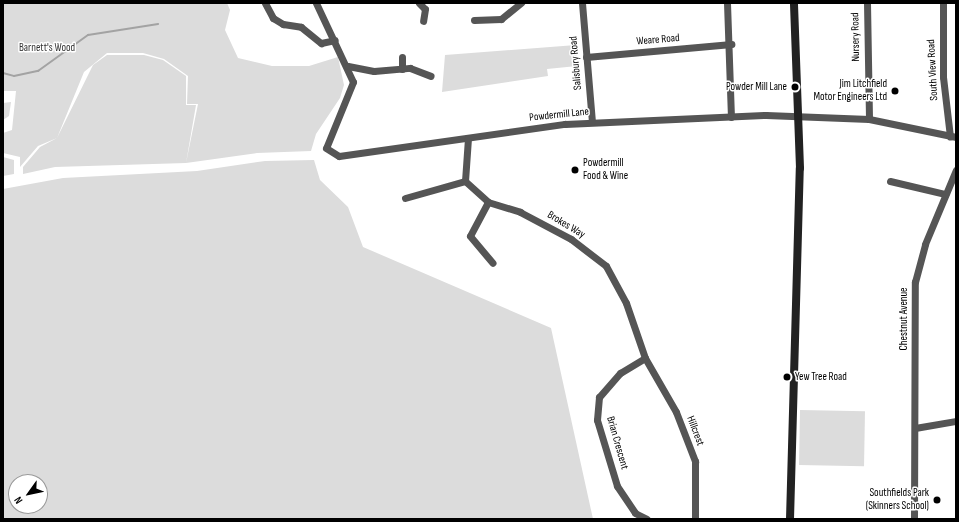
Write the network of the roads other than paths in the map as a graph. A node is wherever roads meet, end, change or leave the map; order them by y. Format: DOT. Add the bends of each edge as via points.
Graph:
graph roads {
  1 [pos="265,3"];
  2 [pos="316,3"];
  3 [pos="522,3"];
  4 [pos="582,3"];
  5 [pos="727,3"];
  6 [pos="794,3"];
  7 [pos="867,3"];
  8 [pos="943,3"];
  9 [pos="423,4"];
  10 [pos="474,20"];
  11 [pos="423,21"];
  12 [pos="335,40"];
  13 [pos="731,44"];
  14 [pos="402,57"];
  15 [pos="586,57"];
  16 [pos="348,66"];
  17 [pos="402,69"];
  18 [pos="431,76"];
  19 [pos="800,116"];
  20 [pos="731,117"];
  21 [pos="869,119"];
  22 [pos="592,122"];
  23 [pos="953,137"];
  24 [pos="468,138"];
  25 [pos="956,170"];
  26 [pos="890,180"];
  27 [pos="465,181"];
  28 [pos="945,194"];
  29 [pos="405,198"];
  30 [pos="488,202"];
  31 [pos="493,263"];
  32 [pos="645,358"];
  33 [pos="956,421"];
  34 [pos="915,428"];
  35 [pos="647,519"];
  36 [pos="695,519"];
  37 [pos="790,519"];
  38 [pos="914,519"];
  1 -- 12 [label="street" via="273,18 283,24 301,27 321,43"];
  2 -- 12 [label="street, Powdermill Lane"];
  3 -- 10 [label="street" via="501,19"];
  4 -- 15 [label="street, Salisbury Road"];
  5 -- 13 [label="street"];
  6 -- 19 [label="street"];
  7 -- 21 [label="street, Nursery Road"];
  8 -- 23 [label="street, South View Road" via="943,77"];
  9 -- 11 [label="street"];
  12 -- 16 [label="street, Powdermill Lane"];
  13 -- 15 [label="street, Weare Road"];
  13 -- 20 [label="street"];
  14 -- 17 [label="street"];
  15 -- 22 [label="street, Salisbury Road"];
  16 -- 17 [label="street" via="374,71"];
  16 -- 24 [label="street, Powdermill Lane" via="353,82 326,148 345,157"];
  17 -- 18 [label="street"];
  19 -- 20 [label="street, Powdermill Lane"];
  19 -- 21 [label="street, Powdermill Lane"];
  19 -- 37 [label="street"];
  20 -- 22 [label="street, Powdermill Lane"];
  21 -- 23 [label="street, Powdermill Lane"];
  22 -- 24 [label="street, Powdermill Lane"];
  24 -- 27 [label="street"];
  25 -- 28 [label="street, Chestnut Avenue"];
  26 -- 28 [label="street"];
  27 -- 29 [label="street"];
  27 -- 30 [label="street, Brokes Way"];
  28 -- 34 [label="street, Chestnut Avenue" via="925,244 915,282"];
  30 -- 31 [label="street" via="470,236"];
  30 -- 32 [label="street, Brokes Way" via="520,212 571,239 606,266 626,303"];
  32 -- 35 [label="street, Brian Crescent" via="620,373 599,397 597,420 618,486 635,513"];
  32 -- 36 [label="street, Hillcrest" via="676,412 695,461"];
  33 -- 34 [label="street"];
  34 -- 38 [label="street, Chestnut Avenue"];
}
